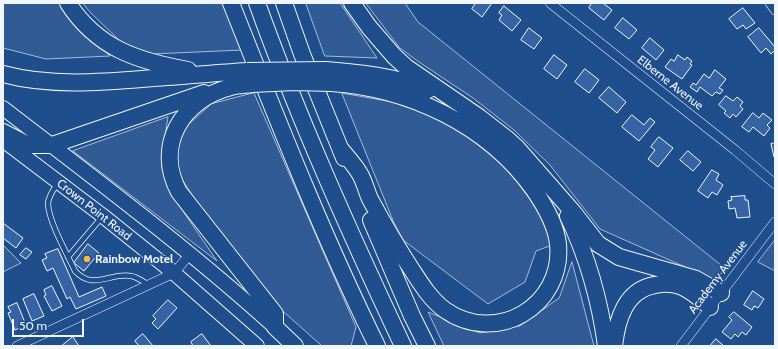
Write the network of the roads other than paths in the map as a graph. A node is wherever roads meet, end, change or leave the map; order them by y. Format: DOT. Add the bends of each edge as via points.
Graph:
graph roads {
  1 [pos="68,3"];
  2 [pos="231,3"];
  3 [pos="257,3"];
  4 [pos="284,3"];
  5 [pos="352,3"];
  6 [pos="550,3"];
  7 [pos="770,3"];
  8 [pos="775,10"];
  9 [pos="212,73"];
  10 [pos="3,74"];
  11 [pos="328,76"];
  12 [pos="250,77"];
  13 [pos="230,87"];
  14 [pos="457,103"];
  15 [pos="3,108"];
  16 [pos="3,132"];
  17 [pos="3,140"];
  18 [pos="52,146"];
  19 [pos="340,148"];
  20 [pos="58,182"];
  21 [pos="549,184"];
  22 [pos="775,184"];
  23 [pos="103,216"];
  24 [pos="775,222"];
  25 [pos="190,254"];
  26 [pos="68,257"];
  27 [pos="174,273"];
  28 [pos="148,284"];
  29 [pos="721,293"];
  30 [pos="710,307"];
  31 [pos="275,327"];
  32 [pos="369,330"];
  33 [pos="17,346"];
  34 [pos="256,346"];
  35 [pos="295,346"];
  36 [pos="364,346"];
  37 [pos="377,346"];
  38 [pos="403,346"];
  39 [pos="427,346"];
  40 [pos="606,346"];
  41 [pos="614,346"];
  42 [pos="681,346"];
  1 -- 9 [label="highway" via="88,28 119,50 155,64"];
  2 -- 32 [label="highway" via="296,166"];
  3 -- 38 [label="highway" via="331,188"];
  4 -- 19 [label="highway"];
  5 -- 14 [label="highway" via="394,56"];
  6 -- 22 [label="street, Elberne Avenue"];
  7 -- 8 [label="street"];
  9 -- 10 [label="highway" via="92,82 37,80"];
  9 -- 12 [label="highway"];
  11 -- 12 [label="highway, bridge" via="302,82"];
  11 -- 14 [label="highway" via="371,75 397,80 419,86"];
  11 -- 19 [label="highway" via="345,84 377,89 422,104 455,120 504,156 538,195 555,232 558,244 556,270 546,293 522,315 500,323 478,324 445,310 428,294 399,250 381,220 359,172"];
  12 -- 13 [label="highway"];
  13 -- 18 [label="highway" via="204,93"];
  13 -- 31 [label="highway" via="199,101 181,120 174,131 171,143 171,173 179,192 275,314"];
  14 -- 21 [label="highway" via="506,138"];
  15 -- 18 [label="highway"];
  16 -- 18 [label="highway" via="28,145"];
  17 -- 20 [label="highway, Crown Point Road"];
  18 -- 25 [label="highway"];
  19 -- 39 [label="highway"];
  20 -- 23 [label="highway, Crown Point Road"];
  20 -- 26 [label="lane" via="50,194 48,203 50,215"];
  21 -- 29 [label="highway" via="593,238 606,249 619,257 696,279"];
  21 -- 40 [label="highway" via="580,241 596,289"];
  23 -- 26 [label="lane"];
  23 -- 27 [label="highway, Crown Point Road"];
  24 -- 29 [label="street, Academy Avenue"];
  25 -- 27 [label="street"];
  25 -- 31 [label="highway"];
  26 -- 28 [label="lane" via="75,271 86,279 102,280 131,276"];
  27 -- 28 [label="street"];
  27 -- 34 [label="highway, Crown Point Road"];
  28 -- 33 [label="street"];
  29 -- 30 [label="street, Academy Avenue"];
  30 -- 41 [label="highway" via="680,286 664,284 648,287 633,296 626,304 618,321"];
  30 -- 42 [label="street, Academy Avenue"];
  31 -- 35 [label="highway"];
  32 -- 36 [label="highway"];
  32 -- 37 [label="highway"];
}
